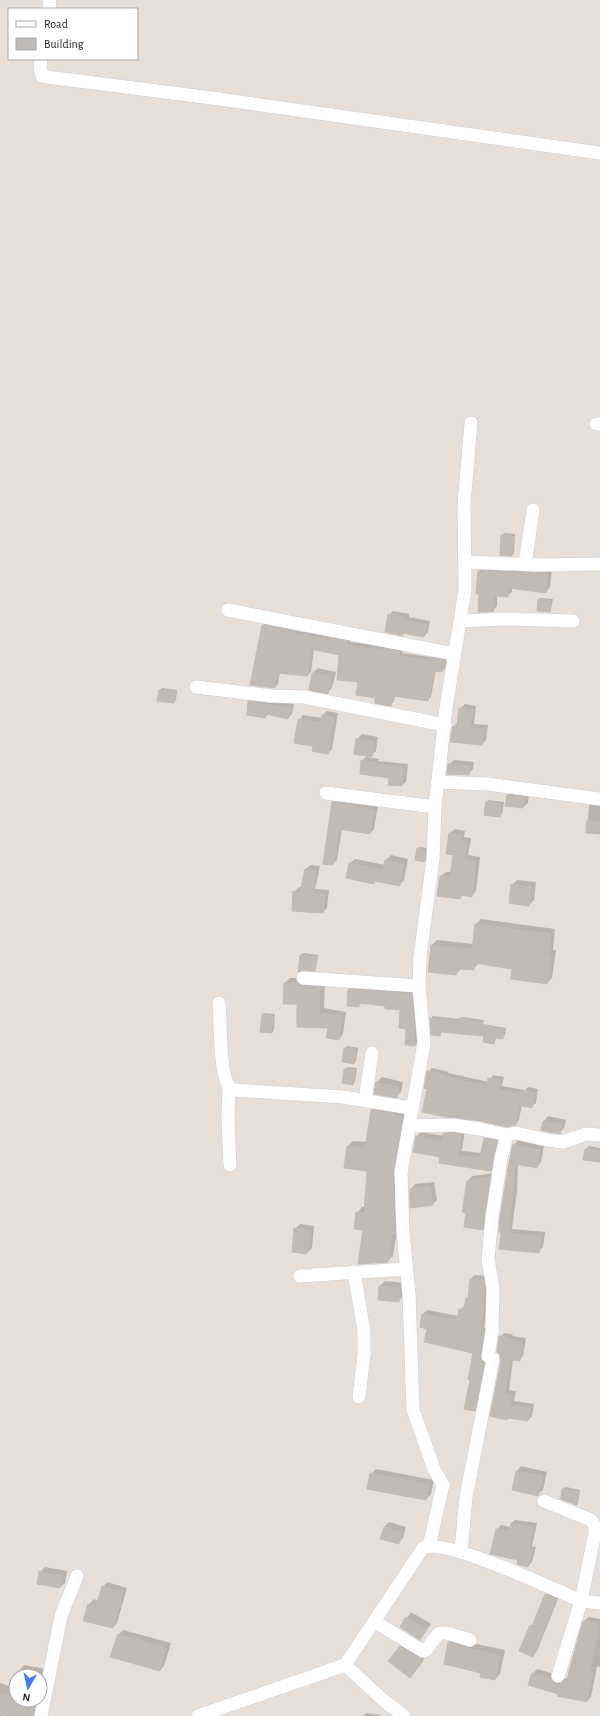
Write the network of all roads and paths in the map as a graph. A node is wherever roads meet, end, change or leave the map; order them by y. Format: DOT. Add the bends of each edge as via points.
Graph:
graph roads {
  1 [pos="41,60"];
  2 [pos="600,153"];
  3 [pos="472,423"];
  4 [pos="533,510"];
  5 [pos="466,562"];
  6 [pos="525,564"];
  7 [pos="600,564"];
  8 [pos="228,610"];
  9 [pos="461,621"];
  10 [pos="574,621"];
  11 [pos="454,654"];
  12 [pos="196,687"];
  13 [pos="445,725"];
  14 [pos="437,782"];
  15 [pos="326,793"];
  16 [pos="600,798"];
  17 [pos="435,807"];
  18 [pos="302,978"];
  19 [pos="419,986"];
  20 [pos="219,1003"];
  21 [pos="372,1053"];
  22 [pos="229,1088"];
  23 [pos="365,1100"];
  24 [pos="411,1108"];
  25 [pos="409,1126"];
  26 [pos="507,1135"];
  27 [pos="600,1135"];
  28 [pos="230,1165"];
  29 [pos="406,1269"];
  30 [pos="354,1272"];
  31 [pos="300,1276"];
  32 [pos="359,1397"];
  33 [pos="544,1501"];
  34 [pos="429,1546"];
  35 [pos="461,1551"];
  36 [pos="76,1576"];
  37 [pos="581,1601"];
  38 [pos="600,1603"];
  39 [pos="375,1622"];
  40 [pos="470,1640"];
  41 [pos="345,1665"];
  42 [pos="558,1676"];
  43 [pos="41,1716"];
  44 [pos="198,1716"];
  45 [pos="404,1716"];
  1 -- 2 [label="street" via="42,76 47,77"];
  3 -- 5 [label="street" via="464,504"];
  4 -- 6 [label="street"];
  5 -- 6 [label="street"];
  5 -- 9 [label="street" via="466,590"];
  6 -- 7 [label="street"];
  8 -- 11 [label="street"];
  9 -- 10 [label="street"];
  9 -- 11 [label="street"];
  11 -- 13 [label="street"];
  12 -- 13 [label="street" via="304,697"];
  13 -- 14 [label="street"];
  14 -- 16 [label="street" via="487,784"];
  14 -- 17 [label="street"];
  15 -- 17 [label="street"];
  17 -- 19 [label="street" via="433,859 420,957"];
  18 -- 19 [label="street"];
  19 -- 24 [label="street" via="424,1043"];
  20 -- 22 [label="street" via="223,1059"];
  21 -- 23 [label="street"];
  22 -- 23 [label="street"];
  22 -- 28 [label="street"];
  23 -- 24 [label="street"];
  24 -- 25 [label="street"];
  25 -- 26 [label="street" via="453,1125"];
  25 -- 29 [label="street" via="401,1172"];
  26 -- 27 [label="street" via="516,1133 563,1142 586,1134"];
  26 -- 35 [label="street" via="493,1209 488,1259 493,1288 492,1332 488,1356 493,1359 466,1497"];
  29 -- 30 [label="street"];
  29 -- 34 [label="street" via="413,1410 434,1469 443,1485"];
  30 -- 31 [label="street"];
  30 -- 32 [label="street" via="364,1331"];
  33 -- 37 [label="street" via="591,1520 595,1526"];
  34 -- 35 [label="street"];
  34 -- 39 [label="street" via="423,1548 412,1563"];
  35 -- 37 [label="street"];
  36 -- 43 [label="street" via="61,1616"];
  37 -- 38 [label="street"];
  37 -- 42 [label="street"];
  39 -- 40 [label="street" via="423,1650 426,1650 440,1633"];
  39 -- 41 [label="street"];
  41 -- 44 [label="street"];
  41 -- 45 [label="street"];
}
